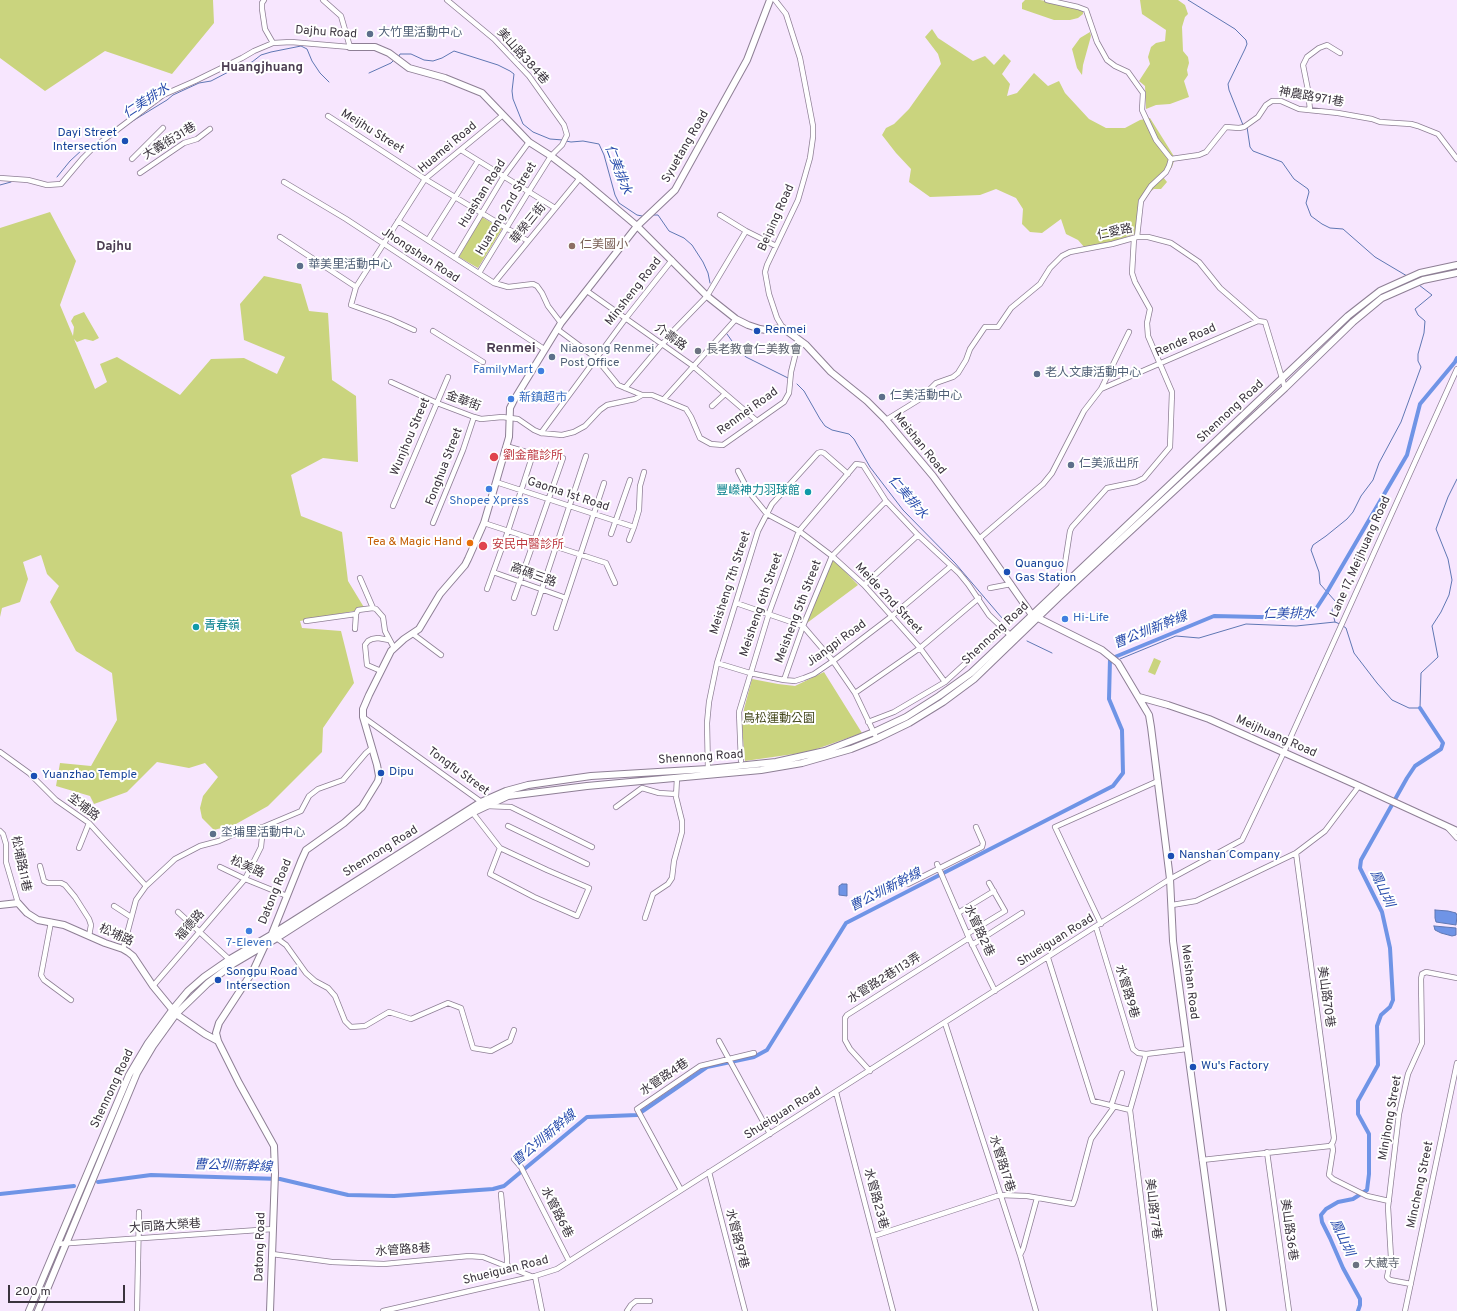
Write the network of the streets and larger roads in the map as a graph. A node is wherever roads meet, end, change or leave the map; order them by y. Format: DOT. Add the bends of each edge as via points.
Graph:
graph roads {
  1 [pos="264,0"];
  2 [pos="324,0"];
  3 [pos="447,0"];
  4 [pos="770,0"];
  5 [pos="775,0"];
  6 [pos="1047,0"];
  7 [pos="273,43"];
  8 [pos="350,47"];
  9 [pos="1340,53"];
  10 [pos="1310,110"];
  11 [pos="503,115"];
  12 [pos="328,116"];
  13 [pos="164,128"];
  14 [pos="210,129"];
  15 [pos="566,139"];
  16 [pos="529,142"];
  17 [pos="461,150"];
  18 [pos="551,156"];
  19 [pos="132,159"];
  20 [pos="1171,159"];
  21 [pos="1457,159"];
  22 [pos="478,160"];
  23 [pos="140,173"];
  24 [pos="504,176"];
  25 [pos="0,178"];
  26 [pos="580,178"];
  27 [pos="425,179"];
  28 [pos="284,182"];
  29 [pos="528,191"];
  30 [pos="455,197"];
  31 [pos="555,208"];
  32 [pos="482,213"];
  33 [pos="720,215"];
  34 [pos="398,221"];
  35 [pos="637,226"];
  36 [pos="506,228"];
  37 [pos="746,231"];
  38 [pos="280,237"];
  39 [pos="1135,238"];
  40 [pos="428,240"];
  41 [pos="528,241"];
  42 [pos="383,244"];
  43 [pos="776,246"];
  44 [pos="455,258"];
  45 [pos="672,260"];
  46 [pos="1457,265"];
  47 [pos="479,273"];
  48 [pos="1457,273"];
  49 [pos="494,283"];
  50 [pos="356,287"];
  51 [pos="587,291"];
  52 [pos="707,296"];
  53 [pos="626,318"];
  54 [pos="736,318"];
  55 [pos="1258,320"];
  56 [pos="561,323"];
  57 [pos="783,328"];
  58 [pos="557,329"];
  59 [pos="414,330"];
  60 [pos="433,332"];
  61 [pos="1129,332"];
  62 [pos="799,340"];
  63 [pos="662,344"];
  64 [pos="544,349"];
  65 [pos="596,358"];
  66 [pos="483,362"];
  67 [pos="1161,364"];
  68 [pos="693,366"];
  69 [pos="1457,369"];
  70 [pos="448,377"];
  71 [pos="1282,379"];
  72 [pos="391,382"];
  73 [pos="625,388"];
  74 [pos="1285,388"];
  75 [pos="1101,389"];
  76 [pos="725,394"];
  77 [pos="642,396"];
  78 [pos="664,399"];
  79 [pos="437,402"];
  80 [pos="712,406"];
  81 [pos="474,417"];
  82 [pos="509,418"];
  83 [pos="886,420"];
  84 [pos="757,421"];
  85 [pos="541,433"];
  86 [pos="506,446"];
  87 [pos="586,456"];
  88 [pos="563,458"];
  89 [pos="644,472"];
  90 [pos="738,472"];
  91 [pos="848,474"];
  92 [pos="630,480"];
  93 [pos="496,482"];
  94 [pos="604,483"];
  95 [pos="522,490"];
  96 [pos="549,499"];
  97 [pos="886,501"];
  98 [pos="393,506"];
  99 [pos="570,506"];
  100 [pos="594,514"];
  101 [pos="767,514"];
  102 [pos="616,521"];
  103 [pos="434,523"];
  104 [pos="484,523"];
  105 [pos="634,527"];
  106 [pos="508,531"];
  107 [pos="799,531"];
  108 [pos="610,534"];
  109 [pos="918,535"];
  110 [pos="534,539"];
  111 [pos="979,539"];
  112 [pos="629,540"];
  113 [pos="557,547"];
  114 [pos="581,554"];
  115 [pos="832,556"];
  116 [pos="951,566"];
  117 [pos="493,572"];
  118 [pos="360,578"];
  119 [pos="520,581"];
  120 [pos="615,583"];
  121 [pos="1011,584"];
  122 [pos="864,585"];
  123 [pos="990,588"];
  124 [pos="1061,588"];
  125 [pos="487,589"];
  126 [pos="542,590"];
  127 [pos="1060,596"];
  128 [pos="514,598"];
  129 [pos="566,598"];
  130 [pos="979,598"];
  131 [pos="736,603"];
  132 [pos="373,608"];
  133 [pos="534,613"];
  134 [pos="769,613"];
  135 [pos="356,614"];
  136 [pos="892,616"];
  137 [pos="1035,617"];
  138 [pos="306,621"];
  139 [pos="803,626"];
  140 [pos="556,628"];
  141 [pos="1004,628"];
  142 [pos="355,629"];
  143 [pos="413,634"];
  144 [pos="1011,636"];
  145 [pos="389,640"];
  146 [pos="394,648"];
  147 [pos="920,648"];
  148 [pos="441,655"];
  149 [pos="833,661"];
  150 [pos="716,663"];
  151 [pos="381,671"];
  152 [pos="750,673"];
  153 [pos="784,680"];
  154 [pos="945,682"];
  155 [pos="855,693"];
  156 [pos="1139,697"];
  157 [pos="363,717"];
  158 [pos="868,722"];
  159 [pos="874,732"];
  160 [pos="876,739"];
  161 [pos="372,748"];
  162 [pos="0,752"];
  163 [pos="1284,752"];
  164 [pos="741,761"];
  165 [pos="708,772"];
  166 [pos="677,778"];
  167 [pos="1158,781"];
  168 [pos="1360,786"];
  169 [pos="676,794"];
  170 [pos="481,802"];
  171 [pos="487,806"];
  172 [pos="616,807"];
  173 [pos="471,811"];
  174 [pos="89,823"];
  175 [pos="508,826"];
  176 [pos="1446,826"];
  177 [pos="976,827"];
  178 [pos="264,828"];
  179 [pos="0,831"];
  180 [pos="1457,831"];
  181 [pos="1457,838"];
  182 [pos="592,847"];
  183 [pos="79,848"];
  184 [pos="500,848"];
  185 [pos="1296,853"];
  186 [pos="587,864"];
  187 [pos="40,866"];
  188 [pos="220,867"];
  189 [pos="939,868"];
  190 [pos="245,879"];
  191 [pos="1170,879"];
  192 [pos="989,882"];
  193 [pos="908,884"];
  194 [pos="146,886"];
  195 [pos="994,891"];
  196 [pos="287,896"];
  197 [pos="18,903"];
  198 [pos="0,905"];
  199 [pos="1172,905"];
  200 [pos="114,906"];
  201 [pos="178,912"];
  202 [pos="958,913"];
  203 [pos="1022,913"];
  204 [pos="131,917"];
  205 [pos="645,918"];
  206 [pos="51,922"];
  207 [pos="1099,926"];
  208 [pos="200,932"];
  209 [pos="271,935"];
  210 [pos="89,936"];
  211 [pos="968,936"];
  212 [pos="277,938"];
  213 [pos="972,945"];
  214 [pos="265,946"];
  215 [pos="123,949"];
  216 [pos="1048,958"];
  217 [pos="232,962"];
  218 [pos="1457,978"];
  219 [pos="153,986"];
  220 [pos="995,991"];
  221 [pos="71,1000"];
  222 [pos="174,1011"];
  223 [pos="945,1023"];
  224 [pos="514,1030"];
  225 [pos="218,1041"];
  226 [pos="719,1041"];
  227 [pos="1187,1049"];
  228 [pos="754,1053"];
  229 [pos="1146,1054"];
  230 [pos="729,1060"];
  231 [pos="1457,1063"];
  232 [pos="870,1071"];
  233 [pos="1122,1073"];
  234 [pos="836,1092"];
  235 [pos="1112,1106"];
  236 [pos="1130,1110"];
  237 [pos="770,1134"];
  238 [pos="1332,1144"];
  239 [pos="1267,1152"];
  240 [pos="514,1159"];
  241 [pos="1202,1160"];
  242 [pos="709,1172"];
  243 [pos="681,1190"];
  244 [pos="501,1194"];
  245 [pos="1000,1195"];
  246 [pos="1037,1198"];
  247 [pos="1389,1202"];
  248 [pos="139,1212"];
  249 [pos="273,1230"];
  250 [pos="874,1236"];
  251 [pos="138,1239"];
  252 [pos="66,1243"];
  253 [pos="58,1244"];
  254 [pos="272,1254"];
  255 [pos="1020,1255"];
  256 [pos="570,1261"];
  257 [pos="508,1267"];
  258 [pos="533,1276"];
  259 [pos="1411,1284"];
  260 [pos="650,1301"];
  261 [pos="29,1311"];
  262 [pos="38,1311"];
  263 [pos="137,1311"];
  264 [pos="270,1311"];
  265 [pos="383,1311"];
  266 [pos="542,1311"];
  267 [pos="627,1311"];
  268 [pos="744,1311"];
  269 [pos="893,1311"];
  270 [pos="1036,1311"];
  271 [pos="1155,1311"];
  272 [pos="1223,1311"];
  273 [pos="1289,1311"];
  274 [pos="1405,1311"];
  1 -- 7 [label="street" via="262,10 265,29"];
  2 -- 8 [label="street" via="341,16"];
  3 -- 15 [label="street, 美山路384巷" via="494,39 529,76 564,125"];
  4 -- 35 [label="street, Syuetang Road" via="747,60 675,190"];
  5 -- 43 [label="street, Beiping Road" via="786,14 800,58 813,131 810,158 798,200"];
  6 -- 20 [label="street" via="1086,10 1097,42 1107,60 1128,72 1143,93 1142,110 1156,140"];
  7 -- 8 [label="street, Dajhu Road"];
  7 -- 25 [label="street, Dajhu Road" via="162,95 93,148 61,184 47,185 28,180"];
  8 -- 11 [label="street, Dajhu Road" via="375,47 409,68 476,89"];
  9 -- 10 [label="street" via="1327,45 1318,48 1307,57 1304,64"];
  10 -- 20 [label="street, 神農路971巷" via="1292,107 1281,101 1272,102 1244,127 1226,127 1206,152"];
  10 -- 21 [label="street, 神農路971巷" via="1418,126 1438,134"];
  11 -- 16 [label="street, Dajhu Road"];
  11 -- 17 [label="street, Huamei Road"];
  12 -- 27 [label="street, Meijhu Street"];
  13 -- 19 [label="street"];
  14 -- 23 [label="street, 大義街31巷"];
  15 -- 18 [label="street, Huarong 2nd Street"];
  16 -- 18 [label="street, Dajhu Road"];
  16 -- 24 [label="street, Huashan Road"];
  17 -- 22 [label="street"];
  17 -- 27 [label="street, Huamei Road"];
  18 -- 26 [label="street, Dajhu Road"];
  18 -- 29 [label="street, Huarong 2nd Street"];
  20 -- 39 [label="street" via="1166,172 1151,186 1141,201"];
  22 -- 24 [label="street"];
  22 -- 30 [label="street"];
  24 -- 29 [label="street"];
  24 -- 32 [label="street, Huashan Road"];
  26 -- 31 [label="street, 華榮三街"];
  26 -- 35 [label="street, Dajhu Road"];
  27 -- 30 [label="street, Meijhu Street"];
  27 -- 34 [label="street, Huamei Road"];
  28 -- 42 [label="street, Jhongshan Road"];
  29 -- 31 [label="street"];
  29 -- 36 [label="street, Huarong 2nd Street"];
  30 -- 32 [label="street, Meijhu Street"];
  30 -- 40 [label="street"];
  31 -- 41 [label="street, 華榮三街"];
  32 -- 36 [label="street, Meijhu Street"];
  32 -- 44 [label="street, Huashan Road"];
  33 -- 37 [label="street"];
  34 -- 40 [label="street"];
  34 -- 42 [label="street, Huamei Road"];
  35 -- 45 [label="street"];
  35 -- 51 [label="street, Syuetang Road"];
  36 -- 41 [label="street, Meijhu Street"];
  36 -- 47 [label="street, Huarong 2nd Street"];
  37 -- 43 [label="street"];
  37 -- 52 [label="street"];
  38 -- 50 [label="street"];
  39 -- 55 [label="street, 仁愛路" via="1148,237 1171,243 1186,252 1199,262 1220,288"];
  39 -- 67 [label="street" via="1132,273 1150,310 1148,336"];
  39 -- 83 [label="street, 仁愛路" via="1062,256 1050,268 1040,284 1011,308 998,326 984,327 958,373 936,383 920,398"];
  40 -- 44 [label="street"];
  41 -- 49 [label="street, 華榮三街"];
  42 -- 50 [label="street, Huamei Road"];
  42 -- 64 [label="street, Jhongshan Road"];
  43 -- 57 [label="street, Beiping Road" via="765,272 771,300"];
  44 -- 47 [label="street"];
  45 -- 52 [label="street"];
  45 -- 53 [label="street, Minsheng Road"];
  46 -- 71 [label="street, Shennong Road" via="1420,273 1380,291 1348,316"];
  47 -- 49 [label="street"];
  48 -- 74 [label="street, Shennong Road" via="1423,280 1382,298 1353,322"];
  49 -- 56 [label="street" via="508,287 533,284 537,286"];
  50 -- 59 [label="street, Huamei Road" via="351,305"];
  51 -- 53 [label="street, 介壽路"];
  51 -- 56 [label="street, Syuetang Road"];
  52 -- 54 [label="street"];
  52 -- 63 [label="street"];
  53 -- 63 [label="street, 介壽路"];
  53 -- 65 [label="street, Minsheng Road"];
  54 -- 57 [label="street" via="760,330"];
  54 -- 68 [label="street"];
  55 -- 67 [label="street, Rende Road"];
  55 -- 71 [label="street" via="1265,322"];
  56 -- 58 [label="street, Syuetang Road"];
  57 -- 62 [label="street, Meishan Road"];
  58 -- 64 [label="street, Syuetang Road"];
  58 -- 65 [label="street"];
  60 -- 66 [label="street"];
  61 -- 75 [label="street"];
  62 -- 83 [label="street, Meishan Road"];
  62 -- 84 [label="street, Renmei Road" via="790,372 789,393 784,402"];
  63 -- 68 [label="street, 介壽路"];
  63 -- 73 [label="street"];
  64 -- 82 [label="street, Syuetang Road" via="514,400"];
  65 -- 73 [label="street" via="618,384"];
  65 -- 85 [label="street, Minsheng Road"];
  67 -- 75 [label="street, Rende Road"];
  67 -- 124 [label="street" via="1172,392 1170,448 1144,478 1107,488 1072,527"];
  68 -- 76 [label="street, 介壽路"];
  68 -- 78 [label="street"];
  69 -- 163 [label="street, Lane 17, Meijhuang Road"];
  70 -- 79 [label="street, Wunjhou Street"];
  71 -- 74 [label="street"];
  71 -- 124 [label="street, Shennong Road"];
  72 -- 79 [label="street, 金華街"];
  73 -- 77 [label="street"];
  74 -- 127 [label="street, Shennong Road"];
  75 -- 111 [label="street, Rende Road" via="1084,411 1052,473 1043,484"];
  76 -- 80 [label="street"];
  76 -- 84 [label="street, 介壽路"];
  77 -- 78 [label="street, Renmei Road" via="652,395"];
  77 -- 85 [label="street, Renmei Road" via="607,405 585,426 574,432 562,435"];
  78 -- 84 [label="street, Renmei Road" via="686,410 700,438 711,444 723,444"];
  79 -- 81 [label="street, 金華街"];
  79 -- 98 [label="street, Wunjhou Street"];
  81 -- 82 [label="street, 金華街"];
  81 -- 103 [label="street, Fonghua Street"];
  82 -- 85 [label="street, Renmei Road" via="518,419"];
  82 -- 86 [label="street, Syuetang Road" via="509,437"];
  83 -- 111 [label="street, Meishan Road"];
  86 -- 93 [label="street, Syuetang Road"];
  86 -- 95 [label="street" via="533,454"];
  87 -- 99 [label="street"];
  88 -- 96 [label="street"];
  89 -- 105 [label="street"];
  90 -- 101 [label="street" via="749,492"];
  91 -- 97 [label="street, Meisheng 6th Street" via="856,464 863,465"];
  91 -- 101 [label="street, Meisheng 7th Street" via="824,453 818,453 772,504"];
  91 -- 107 [label="street, Meisheng 6th Street"];
  92 -- 102 [label="street"];
  93 -- 95 [label="street, Gaoma 1st Road"];
  93 -- 104 [label="street, Syuetang Road"];
  94 -- 100 [label="street"];
  95 -- 96 [label="street, Gaoma 1st Road"];
  95 -- 106 [label="street"];
  96 -- 99 [label="street, Gaoma 1st Road"];
  96 -- 110 [label="street"];
  97 -- 109 [label="street"];
  97 -- 115 [label="street, Meisheng 5th Street"];
  99 -- 100 [label="street, Gaoma 1st Road"];
  99 -- 113 [label="street"];
  100 -- 102 [label="street, Gaoma 1st Road"];
  100 -- 114 [label="street"];
  101 -- 107 [label="street, Meide 2nd Street"];
  101 -- 131 [label="street, Meisheng 7th Street" via="758,531"];
  102 -- 105 [label="street, Gaoma 1st Road"];
  102 -- 108 [label="street"];
  104 -- 106 [label="street"];
  104 -- 143 [label="street, Syuetang Road" via="465,565 434,603 424,624"];
  105 -- 112 [label="street"];
  106 -- 110 [label="street"];
  106 -- 117 [label="street"];
  107 -- 115 [label="street, Meide 2nd Street"];
  107 -- 134 [label="street, Meisheng 6th Street"];
  109 -- 116 [label="street"];
  109 -- 122 [label="street"];
  110 -- 113 [label="street"];
  110 -- 119 [label="street"];
  111 -- 121 [label="street, Meishan Road"];
  113 -- 114 [label="street"];
  113 -- 126 [label="street"];
  114 -- 120 [label="street" via="606,563"];
  114 -- 129 [label="street"];
  115 -- 122 [label="street, Meide 2nd Street"];
  115 -- 139 [label="street, Meisheng 5th Street"];
  116 -- 130 [label="street"];
  116 -- 136 [label="street, Jiangpi Road"];
  117 -- 119 [label="street, 高碼三路"];
  117 -- 125 [label="street"];
  118 -- 132 [label="street"];
  119 -- 126 [label="street, 高碼三路"];
  119 -- 128 [label="street"];
  121 -- 123 [label="street"];
  121 -- 137 [label="street, Meishan Road"];
  122 -- 136 [label="street, Meide 2nd Street"];
  124 -- 127 [label="street"];
  124 -- 137 [label="street, Shennong Road"];
  126 -- 129 [label="street, 高碼三路"];
  126 -- 133 [label="street"];
  127 -- 137 [label="street, Shennong Road"];
  129 -- 140 [label="street"];
  130 -- 141 [label="street" via="989,615"];
  130 -- 147 [label="street"];
  131 -- 134 [label="street"];
  131 -- 150 [label="street, Meisheng 7th Street"];
  132 -- 135 [label="street" via="358,610"];
  132 -- 145 [label="street" via="382,618"];
  134 -- 139 [label="street"];
  134 -- 152 [label="street, Meisheng 6th Street"];
  135 -- 138 [label="street"];
  135 -- 142 [label="street"];
  136 -- 147 [label="street, Meide 2nd Street"];
  136 -- 149 [label="street, Jiangpi Road"];
  137 -- 144 [label="street, Shennong Road"];
  137 -- 156 [label="street, Meishan Road" via="1109,655 1118,663"];
  137 -- 160 [label="street, Shennong Road" via="974,679 909,723"];
  139 -- 149 [label="street"];
  139 -- 153 [label="street, Meisheng 5th Street"];
  141 -- 144 [label="street"];
  141 -- 154 [label="street"];
  143 -- 146 [label="street"];
  143 -- 148 [label="street"];
  144 -- 159 [label="street, Shennong Road" via="971,673 939,696 906,717"];
  145 -- 146 [label="street"];
  145 -- 151 [label="street" via="372,639 365,645 367,665"];
  146 -- 151 [label="street"];
  147 -- 154 [label="street, Meide 2nd Street"];
  147 -- 155 [label="street"];
  149 -- 153 [label="street, Jiangpi Road" via="804,678 795,681"];
  149 -- 155 [label="street"];
  150 -- 152 [label="street, Jiangpi Road"];
  150 -- 165 [label="street, Meisheng 7th Street" via="707,723"];
  151 -- 157 [label="street" via="363,710"];
  152 -- 153 [label="street, Jiangpi Road"];
  152 -- 164 [label="street, Meisheng 6th Street" via="739,712"];
  154 -- 158 [label="street" via="894,712"];
  155 -- 158 [label="street"];
  156 -- 163 [label="street, Meijhuang Road" via="1209,719"];
  156 -- 167 [label="street, Meishan Road" via="1149,715 1152,727"];
  157 -- 161 [label="street, Datong Road"];
  157 -- 170 [label="street, Tongfu Street"];
  158 -- 159 [label="street"];
  159 -- 160 [label="street"];
  159 -- 165 [label="street, Shennong Road" via="825,751 801,757"];
  160 -- 165 [label="street, Shennong Road" via="802,763 761,770"];
  161 -- 178 [label="street" via="343,780 318,789 309,796 301,812"];
  161 -- 196 [label="street, Datong Road" via="379,776 373,791 362,807 344,823 306,850"];
  162 -- 174 [label="street, 坔埔路" via="29,773 56,800"];
  163 -- 168 [label="street, Meijhuang Road"];
  163 -- 191 [label="street, Lane 17, Meijhuang Road" via="1242,840"];
  165 -- 166 [label="street, Shennong Road"];
  165 -- 170 [label="street, Shennong Road" via="591,776 528,785"];
  166 -- 169 [label="street"];
  166 -- 171 [label="street, Shennong Road" via="530,792 508,796"];
  167 -- 191 [label="street, Meishan Road"];
  167 -- 207 [label="street" via="1055,827"];
  168 -- 176 [label="street, Meijhuang Road"];
  168 -- 185 [label="street" via="1325,831"];
  169 -- 172 [label="street" via="642,788"];
  169 -- 205 [label="street" via="682,832 672,880 653,894"];
  170 -- 171 [label="street, Tongfu Street"];
  170 -- 173 [label="street, Shennong Road"];
  171 -- 173 [label="street, Shennong Road"];
  171 -- 182 [label="street, Tongfu Street" via="511,807"];
  173 -- 184 [label="street"];
  173 -- 209 [label="street, Shennong Road"];
  173 -- 212 [label="street, Shennong Road"];
  174 -- 183 [label="street"];
  174 -- 194 [label="street, 坔埔路"];
  175 -- 186 [label="street"];
  176 -- 180 [label="street, Meijhuang Road"];
  176 -- 181 [label="street"];
  177 -- 189 [label="street" via="983,843 982,847"];
  178 -- 190 [label="street, 福德路" via="261,847"];
  178 -- 194 [label="street" via="249,828 200,846 175,859"];
  179 -- 197 [label="street, 松埔路11巷" via="6,844 6,862"];
  184 -- 184 [label="street" via="589,888 577,916 490,874"];
  185 -- 199 [label="street" via="1196,901"];
  185 -- 238 [label="street, 美山路70巷" via="1334,1138"];
  187 -- 210 [label="street" via="44,881 65,885 82,907 91,924"];
  188 -- 190 [label="street, 松美路"];
  189 -- 193 [label="street"];
  189 -- 202 [label="street, 水管路2巷"];
  190 -- 196 [label="street, 松美路"];
  190 -- 208 [label="street, 福德路"];
  191 -- 199 [label="street, Meishan Road"];
  191 -- 207 [label="street, Shueiguan Road"];
  192 -- 195 [label="street"];
  194 -- 204 [label="street" via="136,900"];
  195 -- 202 [label="street"];
  195 -- 211 [label="street" via="1005,911"];
  196 -- 209 [label="street, Datong Road"];
  197 -- 198 [label="street"];
  197 -- 206 [label="street, 松埔路" via="32,917"];
  199 -- 227 [label="street, Meishan Road" via="1173,941"];
  200 -- 204 [label="street"];
  201 -- 208 [label="street"];
  202 -- 211 [label="street, 水管路2巷"];
  203 -- 213 [label="street"];
  204 -- 215 [label="street"];
  206 -- 210 [label="street, 松埔路"];
  206 -- 221 [label="street" via="41,975"];
  207 -- 216 [label="street, Shueiguan Road"];
  207 -- 229 [label="street, 水管路9巷" via="1133,1049"];
  208 -- 217 [label="street"];
  208 -- 219 [label="street, 福德路"];
  209 -- 212 [label="street"];
  209 -- 214 [label="street, Datong Road"];
  209 -- 217 [label="street, Shennong Road"];
  210 -- 215 [label="street, 松埔路"];
  211 -- 213 [label="street, 水管路2巷"];
  211 -- 232 [label="street, 水管路2巷113弄" via="847,1015 845,1040"];
  212 -- 214 [label="street, Shennong Road"];
  212 -- 224 [label="street" via="286,945 306,973 335,996 345,1021 351,1027 365,1026 389,1012 411,1019 448,1003 461,1008 473,1048 491,1051 510,1041"];
  213 -- 220 [label="street, 水管路2巷"];
  214 -- 217 [label="street, Shennong Road"];
  214 -- 225 [label="street, Datong Road" via="253,971 219,1023 216,1032"];
  215 -- 219 [label="street, 松埔路" via="133,956"];
  216 -- 220 [label="street, Shueiguan Road"];
  216 -- 235 [label="street" via="1091,1097 1096,1103"];
  217 -- 222 [label="street, Shennong Road"];
  218 -- 247 [label="street, Minjhong Street" via="1426,972 1422,974 1422,1043 1408,1074 1399,1114"];
  219 -- 222 [label="street, 松埔路"];
  220 -- 223 [label="street, Shueiguan Road"];
  222 -- 225 [label="street, 松埔路"];
  222 -- 252 [label="street, Shennong Road" via="138,1073"];
  222 -- 253 [label="street, Shennong Road" via="148,1043 129,1075"];
  223 -- 232 [label="street, Shueiguan Road"];
  223 -- 245 [label="street, 水管路17巷"];
  225 -- 249 [label="street, Datong Road" via="274,1146"];
  226 -- 230 [label="street"];
  227 -- 229 [label="street"];
  227 -- 241 [label="street, Meishan Road"];
  228 -- 230 [label="street, 水管路4巷"];
  229 -- 236 [label="street, 美山路77巷"];
  230 -- 237 [label="street"];
  230 -- 243 [label="street, 水管路4巷" via="700,1066 637,1110"];
  231 -- 259 [label="street, Mincheng Street"];
  232 -- 234 [label="street, Shueiguan Road"];
  233 -- 235 [label="street"];
  234 -- 237 [label="street, Shueiguan Road"];
  234 -- 250 [label="street, 水管路23巷"];
  235 -- 236 [label="street"];
  235 -- 246 [label="street" via="1090,1139 1073,1204"];
  236 -- 271 [label="street, 美山路77巷"];
  237 -- 242 [label="street, Shueiguan Road"];
  238 -- 239 [label="street"];
  238 -- 247 [label="street, 美山路70巷" via="1329,1175 1367,1196"];
  239 -- 241 [label="street"];
  239 -- 273 [label="street, 美山路36巷"];
  240 -- 256 [label="street, 水管路6巷" via="525,1174"];
  241 -- 272 [label="street, Meishan Road"];
  242 -- 243 [label="street, Shueiguan Road"];
  242 -- 268 [label="street, 水管路97巷"];
  243 -- 256 [label="street, Shueiguan Road"];
  244 -- 257 [label="street"];
  245 -- 246 [label="street"];
  245 -- 250 [label="street"];
  245 -- 255 [label="street, 水管路17巷"];
  246 -- 255 [label="street"];
  247 -- 259 [label="street, Minjhong Street" via="1391,1258 1387,1277 1390,1280"];
  248 -- 251 [label="street"];
  249 -- 251 [label="street, 大同路大榮巷"];
  249 -- 254 [label="street, Datong Road"];
  250 -- 269 [label="street, 水管路23巷"];
  251 -- 252 [label="street, 大同路大榮巷"];
  251 -- 263 [label="street"];
  252 -- 253 [label="street, 大同路大榮巷"];
  252 -- 262 [label="street, Shennong Road"];
  253 -- 261 [label="street, Shennong Road"];
  254 -- 257 [label="street, 水管路8巷" via="332,1262 384,1264 469,1256 483,1257"];
  254 -- 264 [label="street, Datong Road"];
  255 -- 270 [label="street, 水管路17巷"];
  256 -- 258 [label="street, Shueiguan Road" via="557,1269"];
  257 -- 258 [label="street, 水管路8巷"];
  258 -- 265 [label="street, Shueiguan Road"];
  258 -- 266 [label="street"];
  259 -- 274 [label="street, Mincheng Street"];
  260 -- 267 [label="street" via="633,1303"];
}
